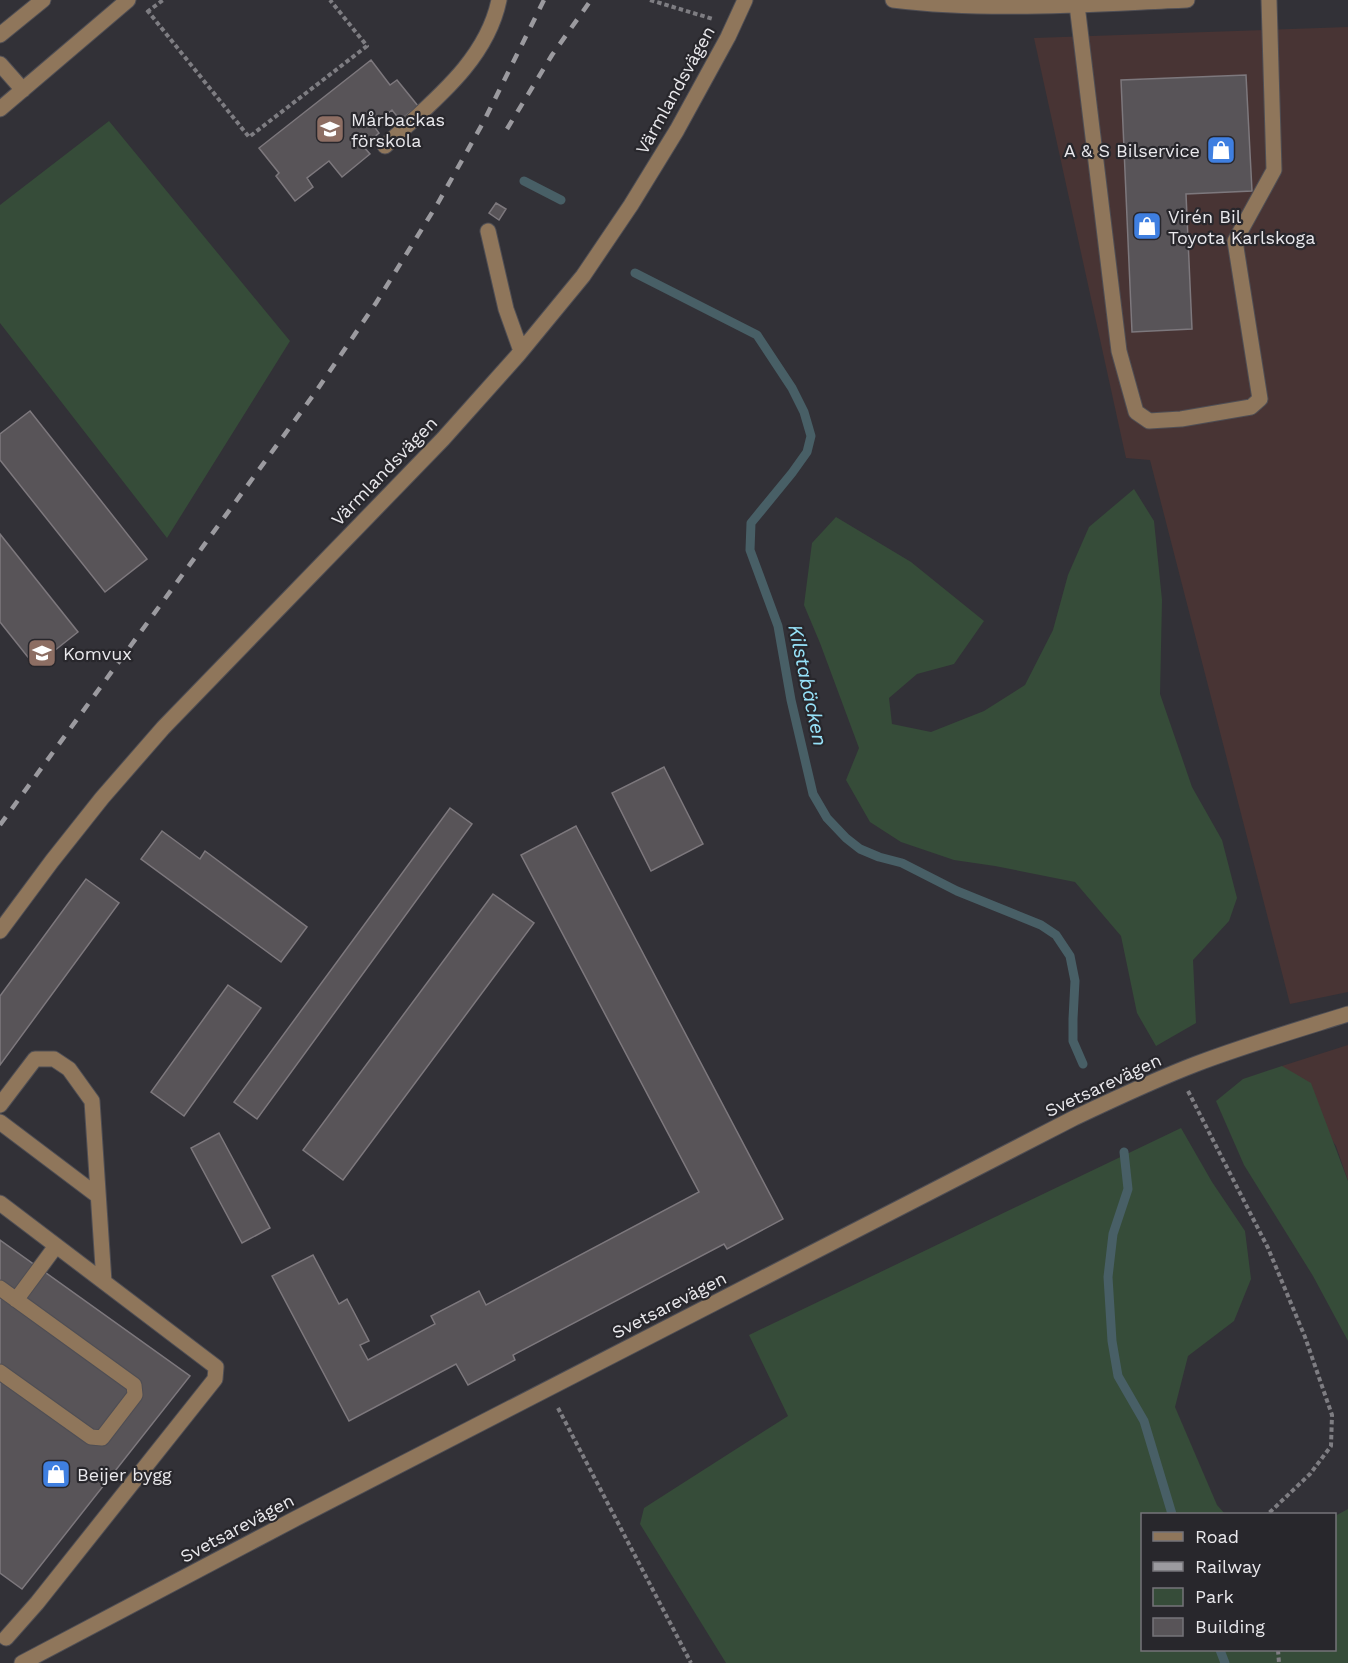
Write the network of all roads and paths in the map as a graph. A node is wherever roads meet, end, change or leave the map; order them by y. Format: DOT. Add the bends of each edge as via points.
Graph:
graph roads {
  1 [pos="43,0"];
  2 [pos="128,0"];
  3 [pos="330,0"];
  4 [pos="499,0"];
  5 [pos="650,0"];
  6 [pos="745,0"];
  7 [pos="893,0"];
  8 [pos="1187,0"];
  9 [pos="1269,0"];
  10 [pos="1077,4"];
  11 [pos="144,6"];
  12 [pos="734,26"];
  13 [pos="0,35"];
  14 [pos="0,64"];
  15 [pos="23,90"];
  16 [pos="0,109"];
  17 [pos="385,146"];
  18 [pos="488,231"];
  19 [pos="521,351"];
  20 [pos="0,931"];
  21 [pos="1348,1014"];
  22 [pos="1178,1071"];
  23 [pos="0,1105"];
  24 [pos="0,1122"];
  25 [pos="98,1196"];
  26 [pos="0,1203"];
  27 [pos="56,1246"];
  28 [pos="104,1282"];
  29 [pos="0,1288"];
  30 [pos="16,1300"];
  31 [pos="0,1372"];
  32 [pos="548,1389"];
  33 [pos="1270,1513"];
  34 [pos="6,1638"];
  35 [pos="22,1663"];
  36 [pos="691,1663"];
  1 -- 13 [label="street"];
  2 -- 15 [label="street"];
  3 -- 11 [label="path" via="367,46 249,137"];
  4 -- 17 [label="street" via="482,46 457,78"];
  5 -- 12 [label="path"];
  6 -- 12 [label="street, Värmlandsvägen"];
  7 -- 10 [label="street" via="938,4"];
  8 -- 10 [label="street"];
  9 -- 10 [label="street" via="1274,170 1235,241 1260,399 1251,407 1149,422 1136,412 1119,351"];
  12 -- 19 [label="street, Värmlandsvägen" via="631,205 583,276"];
  14 -- 15 [label="street"];
  15 -- 16 [label="street"];
  18 -- 19 [label="street" via="506,309"];
  19 -- 20 [label="street, Värmlandsvägen" via="443,439 163,728 102,798"];
  21 -- 22 [label="street, Svetsarevägen"];
  22 -- 32 [label="street, Svetsarevägen" via="1074,1118"];
  22 -- 33 [label="path" via="1268,1248 1332,1414 1331,1446 1310,1474"];
  23 -- 25 [label="street" via="35,1059 54,1059 69,1069 92,1101"];
  24 -- 25 [label="street"];
  25 -- 28 [label="street"];
  26 -- 27 [label="street"];
  27 -- 28 [label="street"];
  27 -- 30 [label="street"];
  28 -- 34 [label="street" via="216,1367 215,1379"];
  29 -- 30 [label="street"];
  30 -- 31 [label="street" via="134,1385 135,1395 102,1438 92,1437"];
  32 -- 35 [label="street, Svetsarevägen"];
  32 -- 36 [label="path"];
}
